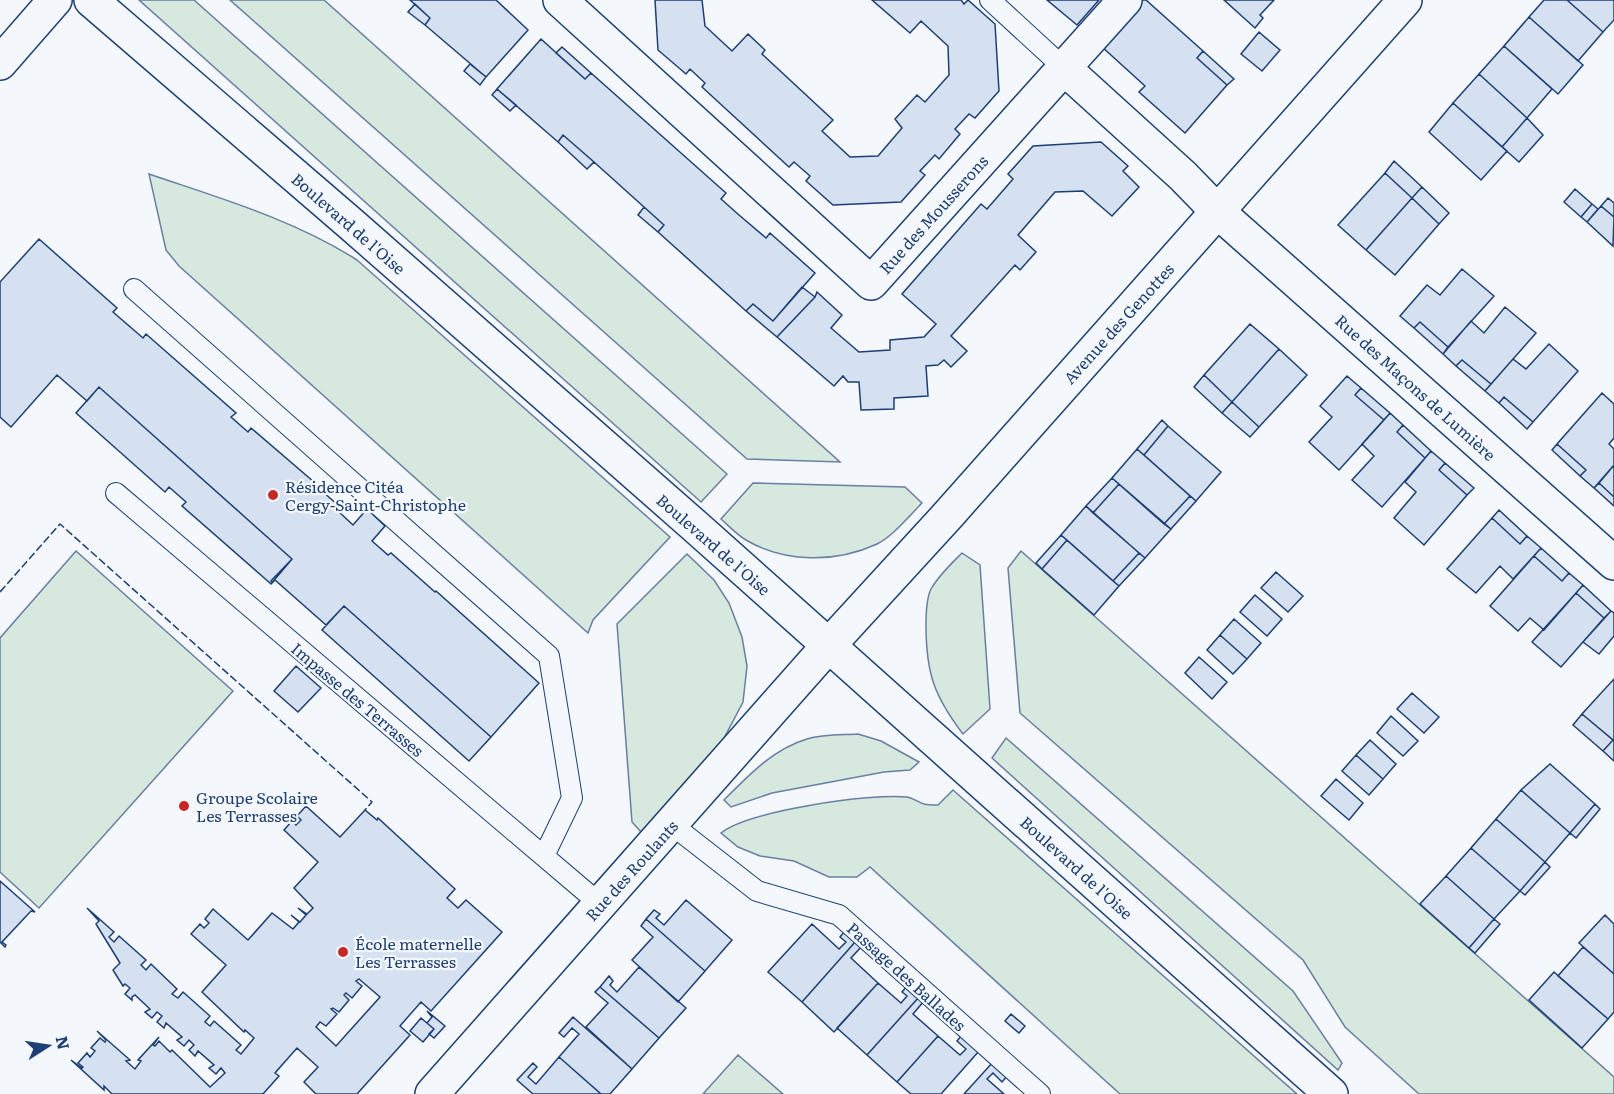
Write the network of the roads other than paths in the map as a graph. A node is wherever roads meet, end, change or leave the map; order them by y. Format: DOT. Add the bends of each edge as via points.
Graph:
graph roads {
  1 [pos="55,0"];
  2 [pos="91,0"];
  3 [pos="990,0"];
  4 [pos="1125,0"];
  5 [pos="1405,0"];
  6 [pos="581,7"];
  7 [pos="0,63"];
  8 [pos="1064,68"];
  9 [pos="1217,211"];
  10 [pos="134,290"];
  11 [pos="116,493"];
  12 [pos="1614,563"];
  13 [pos="829,645"];
  14 [pos="671,824"];
  15 [pos="544,856"];
  16 [pos="600,904"];
  17 [pos="432,1094"];
  18 [pos="1040,1094"];
  19 [pos="1331,1094"];
  1 -- 7 [label="street"];
  2 -- 13 [label="street, Boulevard de l'Oise"];
  3 -- 8 [label="lane"];
  4 -- 8 [label="street"];
  5 -- 9 [label="street, Avenue des Genottes"];
  6 -- 8 [label="street, Rue des Mousserons" via="871,283"];
  8 -- 9 [label="street"];
  9 -- 12 [label="street, Rue des Maçons de Lumière"];
  9 -- 13 [label="street, Avenue des Genottes"];
  10 -- 15 [label="lane" via="549,656 572,798"];
  11 -- 15 [label="lane, Impasse des Terrasses"];
  13 -- 14 [label="street, Rue des Roulants"];
  13 -- 19 [label="street, Boulevard de l'Oise"];
  14 -- 16 [label="street, Rue des Roulants"];
  14 -- 18 [label="lane, Passage des Ballades" via="757,891 839,915"];
  15 -- 16 [label="lane, Impasse des Terrasses"];
  16 -- 17 [label="street, Rue des Roulants"];
}
